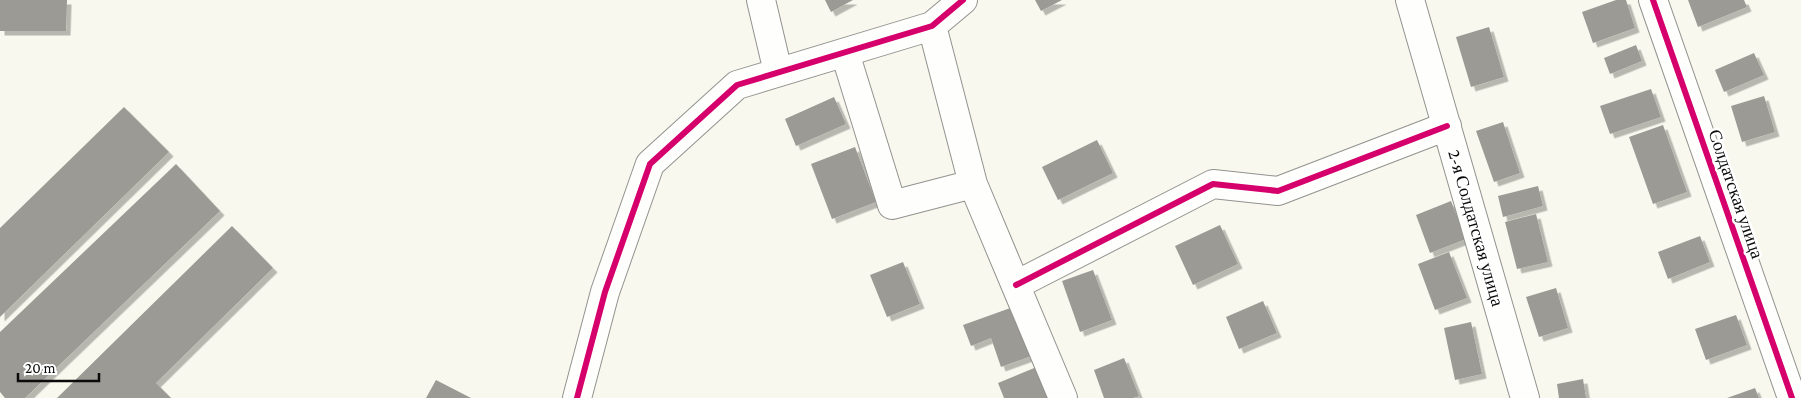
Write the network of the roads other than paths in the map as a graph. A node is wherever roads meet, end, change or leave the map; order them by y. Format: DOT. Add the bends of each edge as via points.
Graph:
graph roads {
  1 [pos="761,0"];
  2 [pos="963,0"];
  3 [pos="1410,0"];
  4 [pos="1652,0"];
  5 [pos="932,26"];
  6 [pos="845,53"];
  7 [pos="778,72"];
  8 [pos="1447,126"];
  9 [pos="973,184"];
  10 [pos="1016,285"];
  11 [pos="577,398"];
  12 [pos="1063,398"];
  13 [pos="1525,398"];
  14 [pos="1792,398"];
  1 -- 7 [label="street"];
  2 -- 5 [label="street"];
  3 -- 8 [label="street, 2-я Солдатская улица"];
  4 -- 14 [label="street, Солдатская улица"];
  5 -- 6 [label="street"];
  5 -- 9 [label="street"];
  6 -- 7 [label="street"];
  6 -- 9 [label="street" via="892,205"];
  7 -- 11 [label="street" via="737,85 650,164 605,292"];
  8 -- 10 [label="street" via="1278,191 1213,184"];
  8 -- 13 [label="street, 2-я Солдатская улица"];
  9 -- 10 [label="street"];
  10 -- 12 [label="street"];
}
